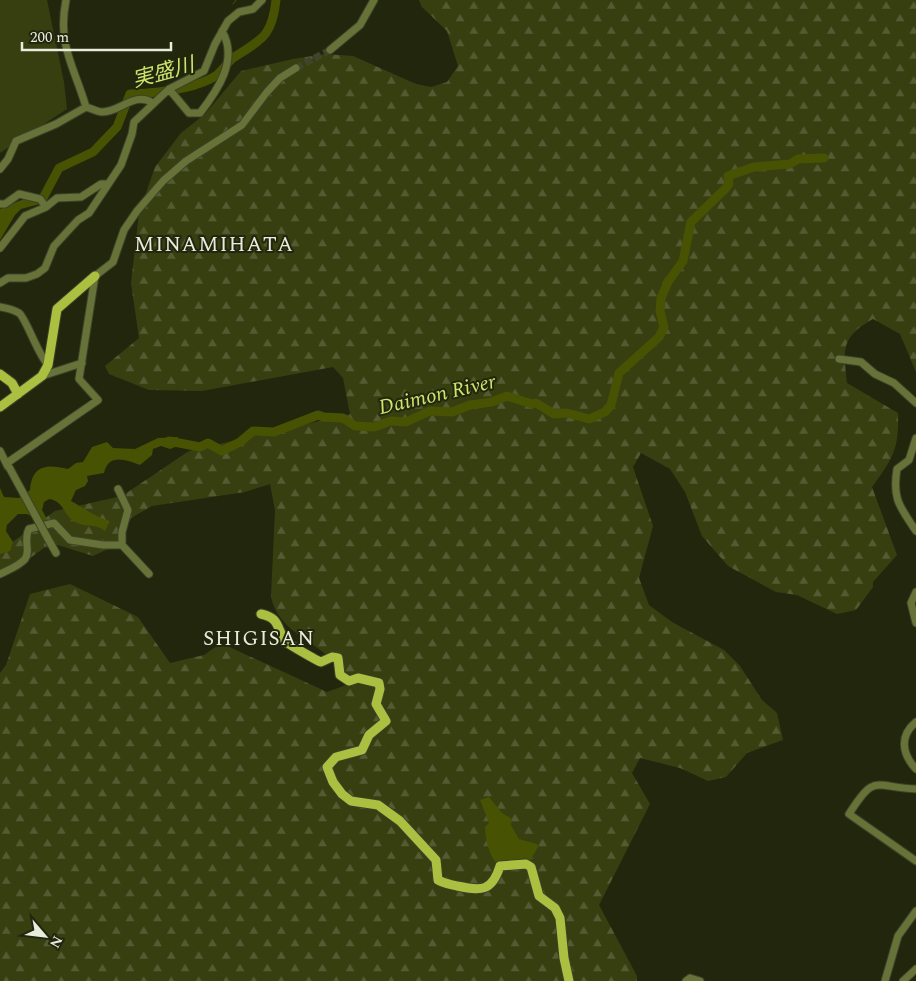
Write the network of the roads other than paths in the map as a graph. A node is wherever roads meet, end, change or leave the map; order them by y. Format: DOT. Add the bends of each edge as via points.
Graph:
graph roads {
  1 [pos="66,0"];
  2 [pos="262,0"];
  3 [pos="374,0"];
  4 [pos="222,31"];
  5 [pos="330,50"];
  6 [pos="296,68"];
  7 [pos="169,89"];
  8 [pos="153,103"];
  9 [pos="86,107"];
  10 [pos="0,169"];
  11 [pos="106,184"];
  12 [pos="0,204"];
  13 [pos="46,207"];
  14 [pos="0,248"];
  15 [pos="95,276"];
  16 [pos="0,283"];
  17 [pos="0,306"];
  18 [pos="839,359"];
  19 [pos="82,363"];
  20 [pos="48,365"];
  21 [pos="0,374"];
  22 [pos="42,376"];
  23 [pos="18,394"];
  24 [pos="916,403"];
  25 [pos="0,407"];
  26 [pos="916,438"];
  27 [pos="0,451"];
  28 [pos="8,465"];
  29 [pos="118,488"];
  30 [pos="916,531"];
  31 [pos="122,545"];
  32 [pos="56,553"];
  33 [pos="0,574"];
  34 [pos="149,574"];
  35 [pos="916,592"];
  36 [pos="261,614"];
  37 [pos="916,623"];
  38 [pos="916,722"];
  39 [pos="916,769"];
  40 [pos="916,790"];
  41 [pos="916,861"];
  42 [pos="916,910"];
  43 [pos="916,970"];
  44 [pos="569,981"];
  45 [pos="686,981"];
  46 [pos="700,981"];
  47 [pos="884,981"];
  48 [pos="903,981"];
  1 -- 9 [label="street" via="62,27 64,41"];
  2 -- 4 [label="street" via="252,9 239,12"];
  3 -- 5 [label="street" via="360,25"];
  4 -- 7 [label="street" via="204,71"];
  4 -- 7 [label="street" via="228,66 200,113 189,112"];
  6 -- 15 [label="street" via="274,85 242,125 186,161 164,181 124,230 113,262"];
  7 -- 8 [label="street"];
  8 -- 9 [label="street" via="133,100 102,112"];
  8 -- 11 [label="street" via="134,122 121,165"];
  9 -- 10 [label="street" via="16,141"];
  11 -- 13 [label="street" via="81,197 57,198"];
  11 -- 16 [label="street" via="89,213 54,246 45,268 26,278 8,278"];
  12 -- 13 [label="street" via="19,194 40,199"];
  13 -- 14 [label="street" via="25,216"];
  15 -- 19 [label="street"];
  15 -- 20 [label="main road" via="57,309"];
  17 -- 20 [label="street" via="19,313 25,319 29,335"];
  18 -- 24 [label="street" via="861,362 894,383"];
  19 -- 22 [label="street"];
  19 -- 28 [label="street" via="79,378 98,400"];
  20 -- 22 [label="main road"];
  21 -- 23 [label="main road" via="12,383"];
  22 -- 23 [label="main road"];
  23 -- 25 [label="main road"];
  26 -- 30 [label="street" via="909,460 897,468 895,483 897,501"];
  27 -- 28 [label="street"];
  28 -- 32 [label="street, bridge"];
  29 -- 31 [label="street" via="128,510"];
  31 -- 33 [label="street" via="70,540 54,523 29,529 25,536 28,554 24,560"];
  31 -- 34 [label="street"];
  35 -- 37 [label="street" via="911,603"];
  36 -- 44 [label="main road" via="273,618 285,641 307,653 311,659 321,662 338,658 340,675 350,681 358,678 379,683 376,704 386,721 369,735 362,750 336,757 327,767 342,794 351,800 378,805 400,821 436,860 438,880 445,884 470,890 487,887 497,877 500,866 526,864 531,867 539,896 555,908 560,918"];
  38 -- 39 [label="street" via="904,738 905,753"];
  40 -- 41 [label="street" via="876,784 869,786 849,814"];
  42 -- 47 [label="street" via="898,936"];
  43 -- 48 [label="street"];
  45 -- 46 [label="street" via="690,978"];
}
